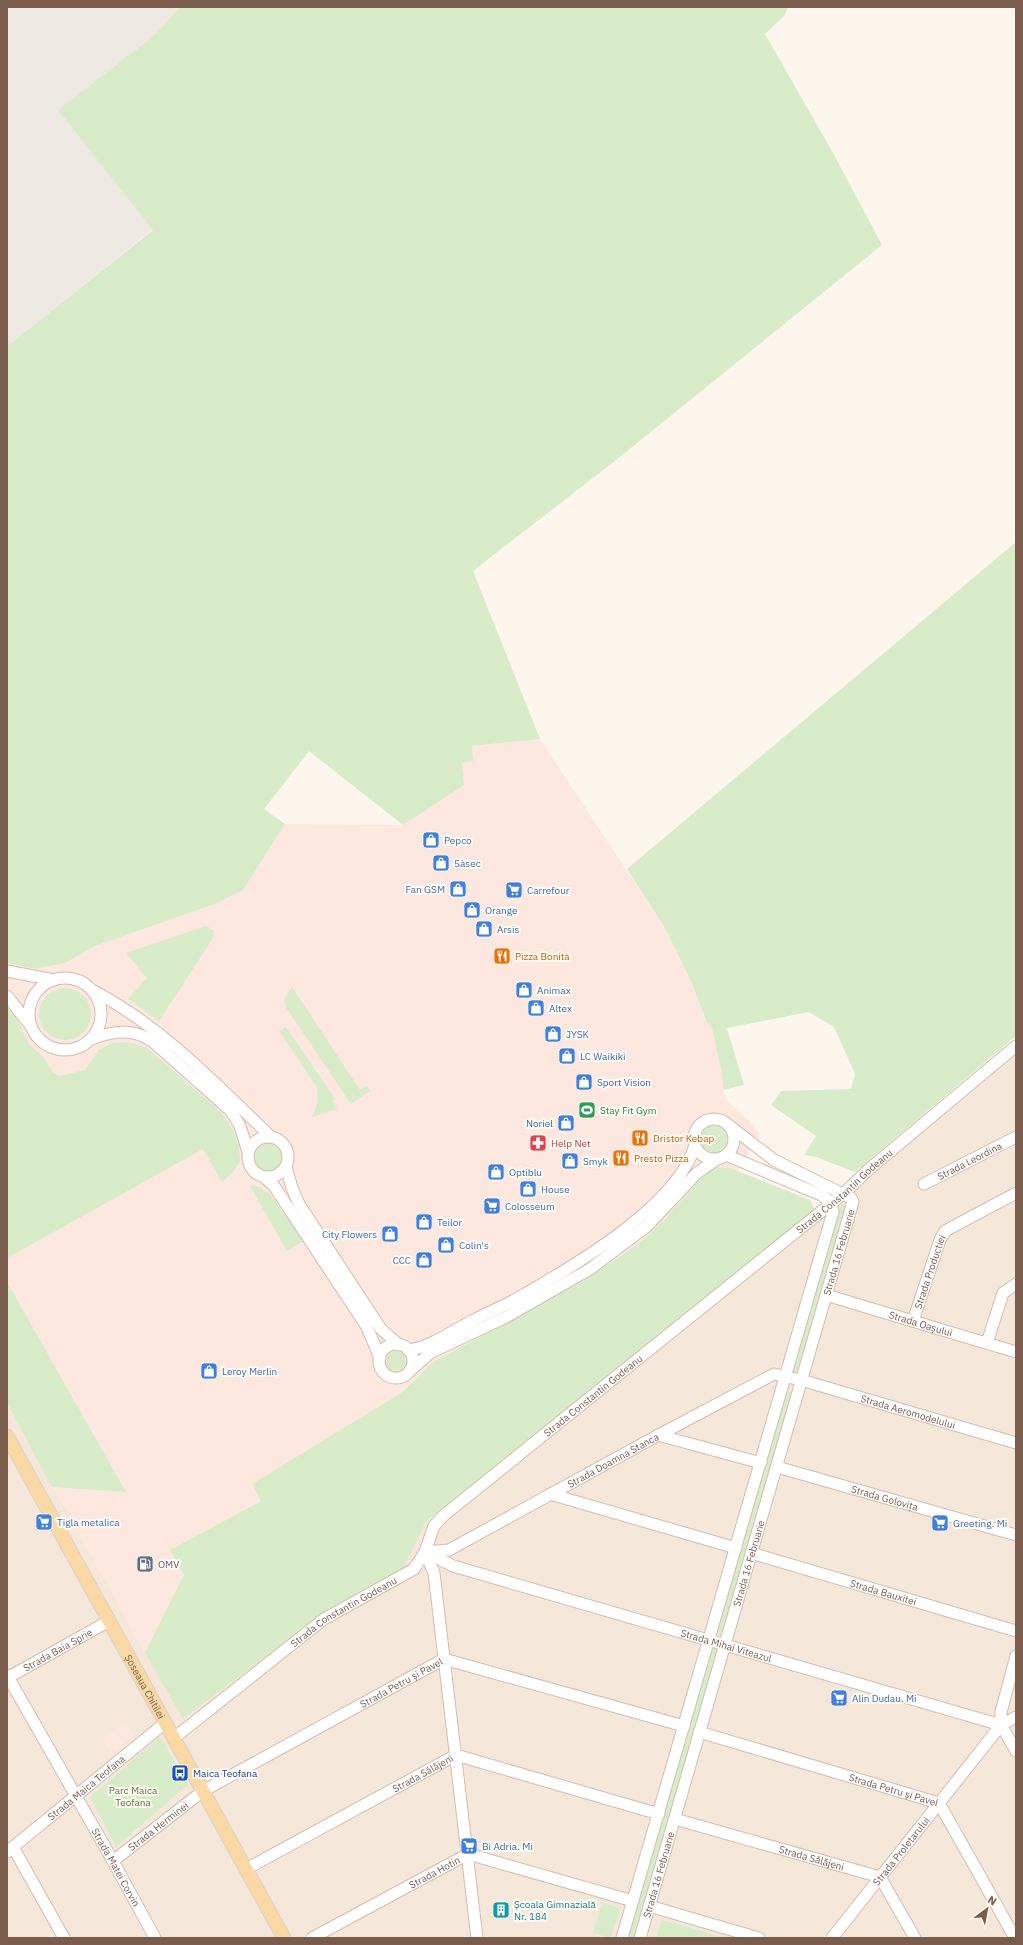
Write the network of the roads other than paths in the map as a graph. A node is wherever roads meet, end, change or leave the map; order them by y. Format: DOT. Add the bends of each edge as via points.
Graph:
graph roads {
  1 [pos="7,971"];
  2 [pos="54,980"];
  3 [pos="94,991"];
  4 [pos="7,996"];
  5 [pos="32,1027"];
  6 [pos="91,1040"];
  7 [pos="1016,1046"];
  8 [pos="731,1127"];
  9 [pos="271,1137"];
  10 [pos="1016,1137"];
  11 [pos="695,1145"];
  12 [pos="248,1152"];
  13 [pos="722,1157"];
  14 [pos="286,1167"];
  15 [pos="264,1177"];
  16 [pos="924,1184"];
  17 [pos="1016,1193"];
  18 [pos="842,1194"];
  19 [pos="831,1202"];
  20 [pos="1016,1284"];
  21 [pos="826,1295"];
  22 [pos="913,1321"];
  23 [pos="988,1343"];
  24 [pos="404,1347"];
  25 [pos="1016,1352"];
  26 [pos="380,1358"];
  27 [pos="410,1371"];
  28 [pos="785,1375"];
  29 [pos="801,1380"];
  30 [pos="658,1435"];
  31 [pos="7,1436"];
  32 [pos="1016,1443"];
  33 [pos="11,1453"];
  34 [pos="760,1463"];
  35 [pos="777,1467"];
  36 [pos="550,1494"];
  37 [pos="1016,1536"];
  38 [pos="736,1548"];
  39 [pos="425,1552"];
  40 [pos="751,1553"];
  41 [pos="109,1621"];
  42 [pos="1016,1631"];
  43 [pos="709,1640"];
  44 [pos="724,1644"];
  45 [pos="1016,1656"];
  46 [pos="444,1659"];
  47 [pos="7,1677"];
  48 [pos="1016,1717"];
  49 [pos="165,1723"];
  50 [pos="1002,1725"];
  51 [pos="684,1726"];
  52 [pos="700,1732"];
  53 [pos="174,1738"];
  54 [pos="1016,1750"];
  55 [pos="456,1756"];
  56 [pos="203,1791"];
  57 [pos="76,1796"];
  58 [pos="939,1803"];
  59 [pos="659,1814"];
  60 [pos="675,1819"];
  61 [pos="9,1849"];
  62 [pos="468,1854"];
  63 [pos="114,1861"];
  64 [pos="246,1869"];
  65 [pos="880,1877"];
  66 [pos="633,1901"];
  67 [pos="649,1906"];
  68 [pos="64,1938"];
  69 [pos="155,1938"];
  70 [pos="284,1938"];
  71 [pos="312,1938"];
  72 [pos="477,1938"];
  73 [pos="622,1938"];
  74 [pos="640,1938"];
  75 [pos="759,1938"];
  76 [pos="832,1938"];
  77 [pos="915,1938"];
  78 [pos="1015,1938"];
  1 -- 2 [label="street"];
  2 -- 3 [label="street" via="79,980"];
  2 -- 5 [label="street" via="45,984 33,998 29,1017"];
  3 -- 6 [label="street" via="101,1011 101,1021"];
  3 -- 9 [label="street" via="124,1008 157,1032"];
  4 -- 5 [label="street"];
  5 -- 6 [label="street" via="42,1041 58,1049 70,1050"];
  6 -- 12 [label="street" via="124,1031 152,1041 231,1111 240,1126"];
  7 -- 18 [label="street, Strada Constantin Godeanu"];
  8 -- 11 [label="street" via="719,1119 704,1121 696,1129"];
  8 -- 13 [label="street" via="734,1145"];
  8 -- 18 [label="street" via="774,1160"];
  9 -- 12 [label="street" via="259,1138 250,1146"];
  9 -- 14 [label="street" via="282,1142 287,1150"];
  10 -- 16 [label="street, Strada Leordina"];
  11 -- 13 [label="street" via="706,1157"];
  11 -- 24 [label="street" via="687,1165 674,1183 645,1213 578,1262 524,1295 427,1345"];
  12 -- 15 [label="street" via="248,1160 253,1171"];
  13 -- 19 [label="street" via="821,1195"];
  13 -- 27 [label="street" via="697,1173 647,1226 590,1269 506,1317 430,1353"];
  14 -- 15 [label="street" via="277,1176"];
  14 -- 24 [label="street" via="299,1204 382,1329"];
  15 -- 26 [label="street" via="274,1186 367,1327"];
  17 -- 22 [label="street, Strada Productiei" via="946,1231 940,1240"];
  18 -- 19 [label="street, Strada Constantin Godeanu"];
  18 -- 21 [label="street, Strada 16 Februarie" via="851,1198 853,1202"];
  19 -- 28 [label="street, Strada 16 Februarie" via="833,1212"];
  19 -- 39 [label="street, Strada Constantin Godeanu" via="443,1516 434,1526"];
  20 -- 23 [label="street" via="1003,1293"];
  21 -- 22 [label="street, Strada Oașului"];
  21 -- 29 [label="street, Strada 16 Februarie"];
  22 -- 23 [label="street, Strada Oașului"];
  23 -- 25 [label="street, Strada Oașului"];
  24 -- 26 [label="street" via="394,1345 385,1349"];
  24 -- 27 [label="street" via="413,1360"];
  26 -- 27 [label="street" via="382,1370 390,1377 402,1377"];
  28 -- 29 [label="street, Strada Doamna Stanca"];
  28 -- 30 [label="street, Strada Doamna Stanca" via="769,1376"];
  28 -- 34 [label="street, Strada 16 Februarie"];
  29 -- 32 [label="street, Strada Aeromodelului"];
  29 -- 35 [label="street, Strada 16 Februarie"];
  30 -- 34 [label="street"];
  30 -- 36 [label="street, Strada Doamna Stanca"];
  31 -- 33 [label="main road, Șoseaua Chitilei"];
  33 -- 41 [label="main road, Șoseaua Chitilei"];
  34 -- 38 [label="street, Strada 16 Februarie"];
  35 -- 37 [label="street, Strada Golovița"];
  35 -- 40 [label="street, Strada 16 Februarie"];
  36 -- 38 [label="street"];
  36 -- 39 [label="street, Strada Doamna Stanca" via="449,1550"];
  38 -- 43 [label="street, Strada 16 Februarie"];
  39 -- 43 [label="street, Strada Mihai Viteazul" via="453,1566"];
  39 -- 46 [label="street" via="434,1573"];
  39 -- 53 [label="street, Strada Constantin Godeanu" via="414,1569 324,1619"];
  40 -- 42 [label="street, Strada Bauxitei"];
  40 -- 44 [label="street, Strada 16 Februarie"];
  41 -- 47 [label="street, Strada Baia Sprie"];
  41 -- 49 [label="main road, Șoseaua Chitilei"];
  43 -- 44 [label="street, Strada Mihai Viteazul"];
  43 -- 51 [label="street, Strada 16 Februarie"];
  44 -- 50 [label="street, Strada Mihai Viteazul"];
  44 -- 52 [label="street, Strada 16 Februarie"];
  45 -- 50 [label="street" via="1001,1712"];
  46 -- 51 [label="street, Strada Petru și Pavel"];
  46 -- 55 [label="street"];
  46 -- 56 [label="street, Strada Petru și Pavel"];
  47 -- 57 [label="street, Strada Matei Corvin"];
  48 -- 50 [label="street"];
  49 -- 53 [label="main road, Șoseaua Chitilei"];
  49 -- 57 [label="street, Strada Maica Teofana"];
  50 -- 54 [label="street"];
  50 -- 58 [label="street, Strada Proletarului"];
  51 -- 59 [label="street, Strada 16 Februarie"];
  52 -- 58 [label="street, Strada Petru și Pavel"];
  52 -- 60 [label="street, Strada 16 Februarie"];
  53 -- 56 [label="main road, Șoseaua Chitilei"];
  55 -- 59 [label="street, Strada Sălăjeni"];
  55 -- 62 [label="street"];
  55 -- 64 [label="street, Strada Sălăjeni"];
  56 -- 63 [label="street, Strada Herminei"];
  56 -- 64 [label="main road, Șoseaua Chitilei"];
  57 -- 61 [label="street, Strada Maica Teofana"];
  57 -- 63 [label="street, Strada Matei Corvin"];
  58 -- 65 [label="street, Strada Proletarului"];
  58 -- 78 [label="street, Strada Petru și Pavel"];
  59 -- 66 [label="street, Strada 16 Februarie"];
  60 -- 65 [label="street, Strada Sălăjeni"];
  60 -- 67 [label="street, Strada 16 Februarie"];
  61 -- 68 [label="street"];
  62 -- 66 [label="street, Strada Hotin"];
  62 -- 71 [label="street, Strada Hotin"];
  62 -- 72 [label="street"];
  63 -- 69 [label="street, Strada Matei Corvin"];
  64 -- 70 [label="main road, Șoseaua Chitilei"];
  65 -- 76 [label="street, Strada Proletarului"];
  65 -- 77 [label="street"];
  66 -- 73 [label="street, Strada 16 Februarie"];
  67 -- 74 [label="street, Strada 16 Februarie"];
  67 -- 75 [label="street"];
}
